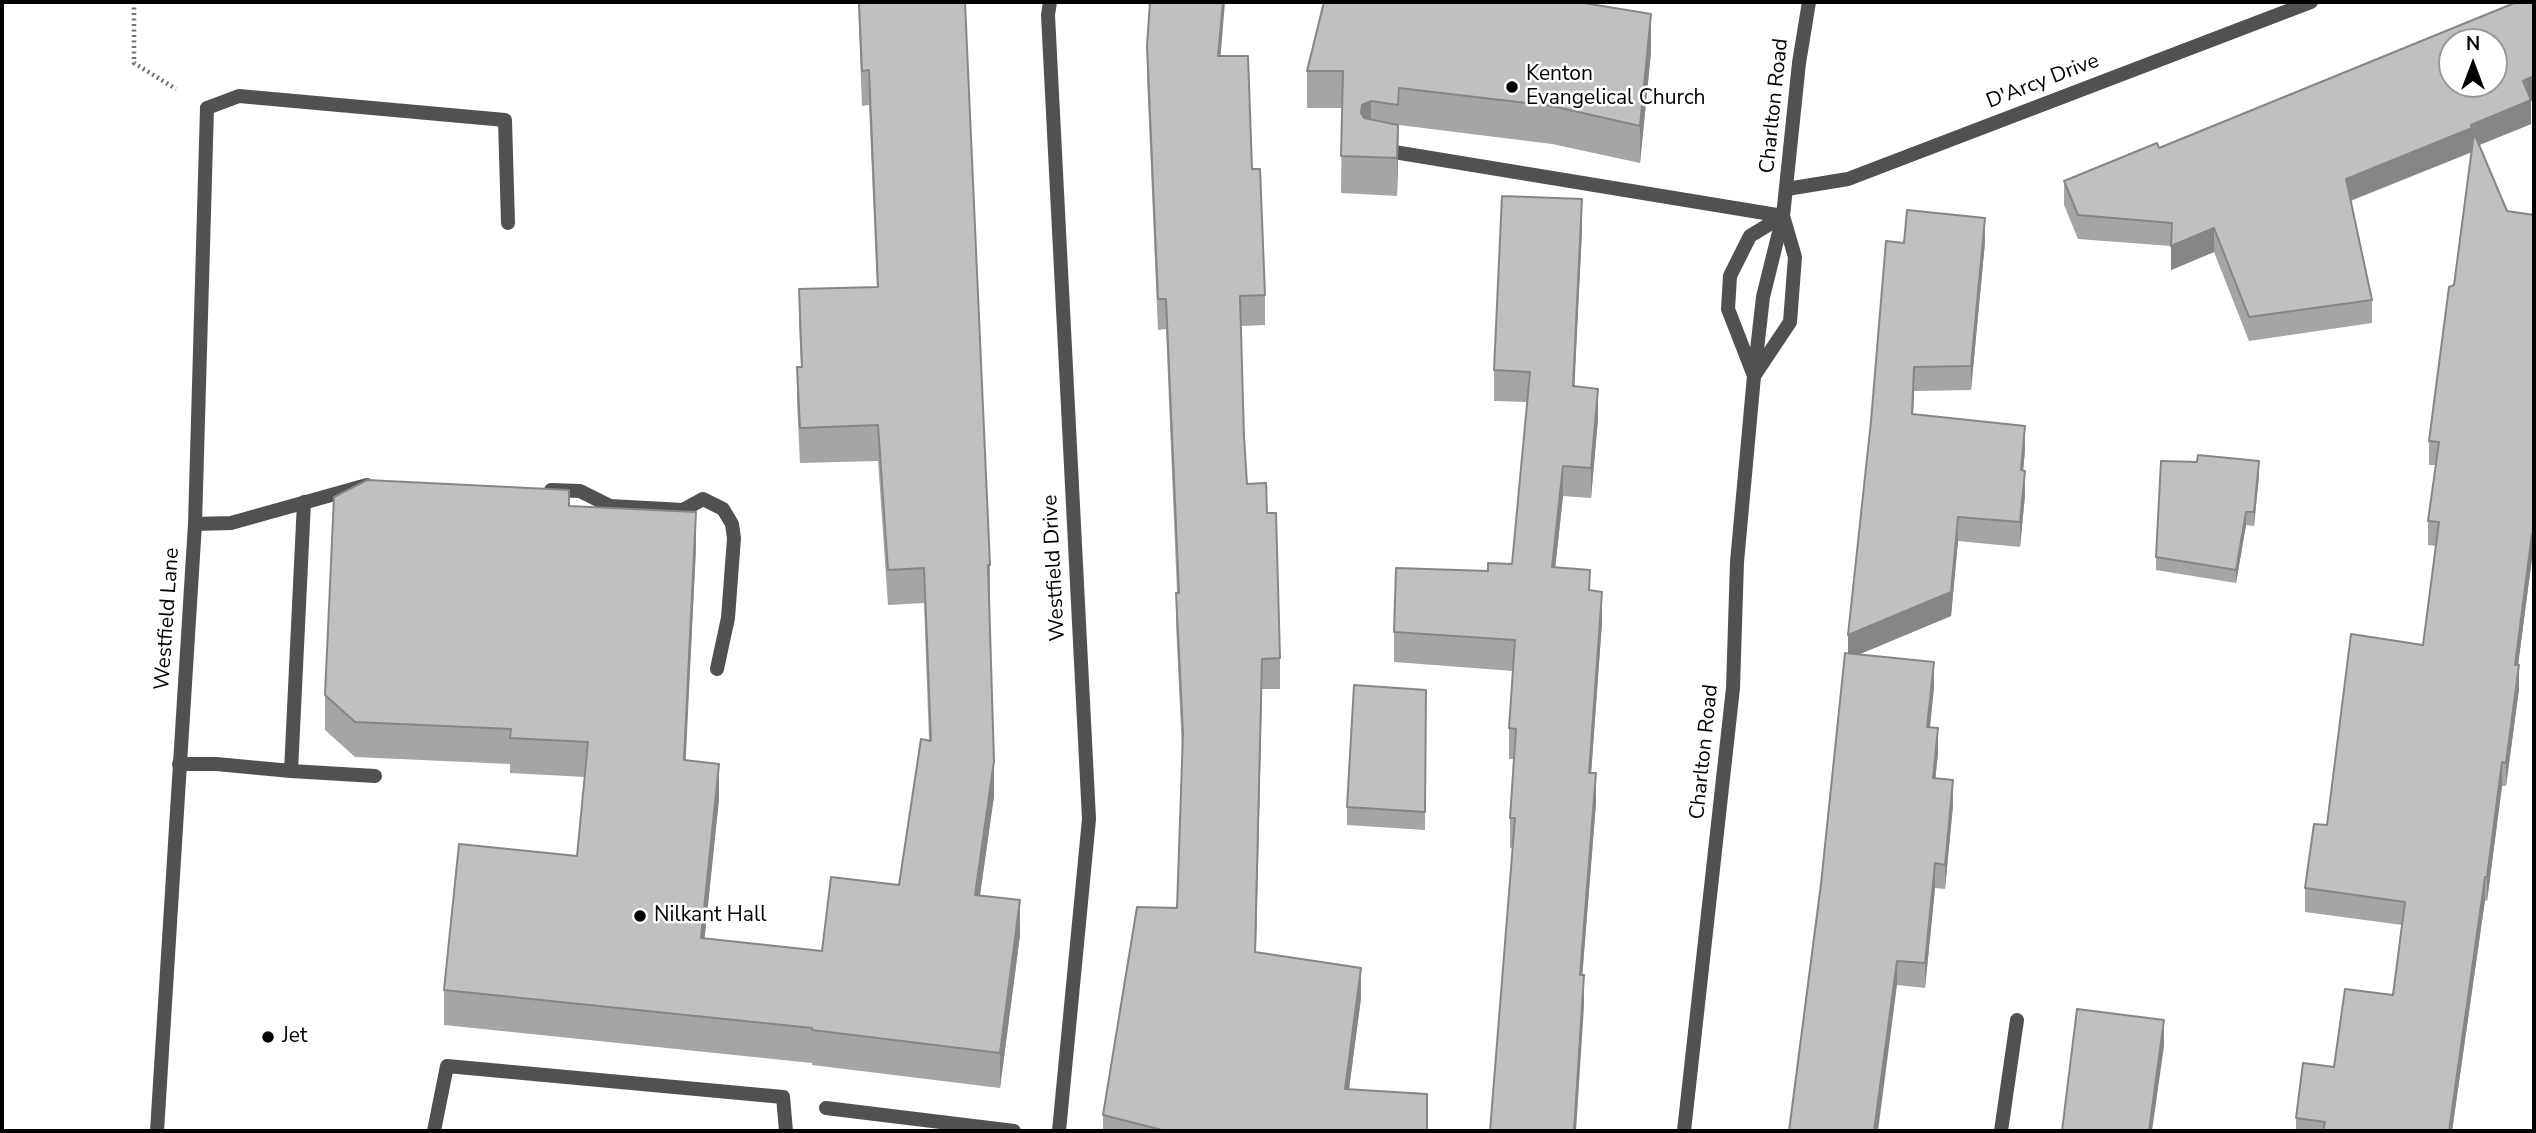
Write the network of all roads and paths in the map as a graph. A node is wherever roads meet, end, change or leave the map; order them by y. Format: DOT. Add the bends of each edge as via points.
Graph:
graph roads {
  1 [pos="134,2"];
  2 [pos="1050,2"];
  3 [pos="1809,2"];
  4 [pos="2311,2"];
  5 [pos="2290,6"];
  6 [pos="207,108"];
  7 [pos="1370,148"];
  8 [pos="1787,189"];
  9 [pos="1783,216"];
  10 [pos="508,223"];
  11 [pos="1755,376"];
  12 [pos="379,485"];
  13 [pos="539,490"];
  14 [pos="304,502"];
  15 [pos="195,524"];
  16 [pos="717,668"];
  17 [pos="179,764"];
  18 [pos="291,771"];
  19 [pos="375,776"];
  20 [pos="2017,1020"];
  21 [pos="826,1108"];
  22 [pos="157,1131"];
  23 [pos="434,1131"];
  24 [pos="786,1131"];
  25 [pos="1014,1131"];
  26 [pos="1059,1131"];
  27 [pos="1685,1131"];
  28 [pos="2001,1131"];
  1 -- 6 [label="path" via="134,63"];
  2 -- 26 [label="street, Westfield Drive" via="1089,819"];
  3 -- 8 [label="street, Charlton Road"];
  4 -- 5 [label="street, D'Arcy Drive"];
  5 -- 8 [label="street, D'Arcy Drive" via="1848,180"];
  6 -- 10 [label="street" via="239,96 505,120"];
  6 -- 15 [label="street, Westfield Lane"];
  7 -- 9 [label="street"];
  8 -- 9 [label="street, Charlton Road"];
  9 -- 11 [label="street, Charlton Road" via="1763,297"];
  9 -- 11 [label="street, Charlton Road" via="1795,257 1790,322"];
  9 -- 11 [label="street, Charlton Road" via="1750,236 1730,276 1728,309"];
  11 -- 27 [label="street, Charlton Road" via="1737,562 1734,688"];
  12 -- 14 [label="street"];
  13 -- 16 [label="street" via="580,491 610,506 683,510 703,499 723,509 734,538 728,618"];
  14 -- 15 [label="street" via="231,523"];
  14 -- 18 [label="street"];
  15 -- 17 [label="street, Westfield Lane"];
  17 -- 18 [label="street"];
  17 -- 22 [label="street, Westfield Lane"];
  18 -- 19 [label="street"];
  20 -- 28 [label="street"];
  21 -- 25 [label="street"];
  23 -- 24 [label="street" via="447,1066 783,1097"];
}
